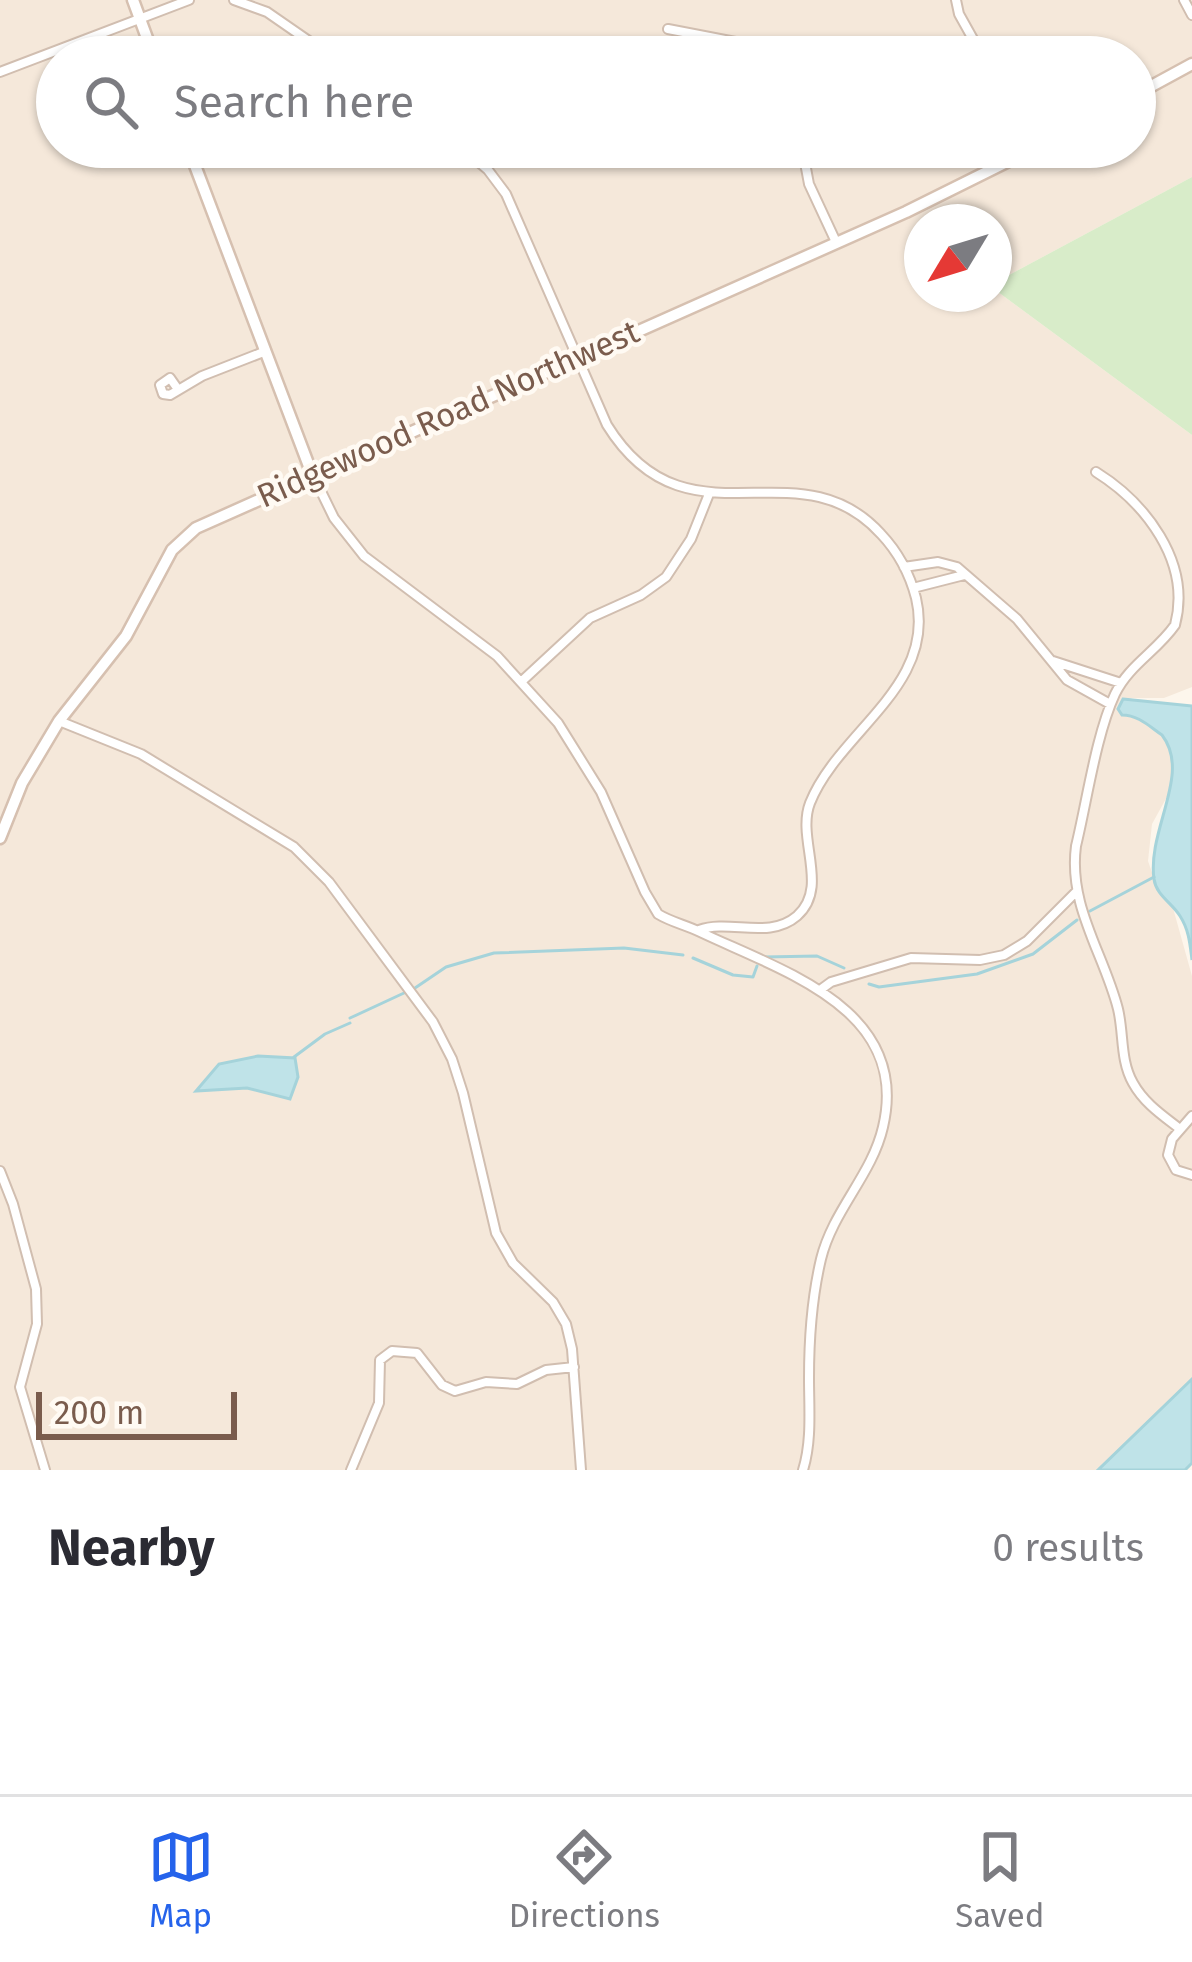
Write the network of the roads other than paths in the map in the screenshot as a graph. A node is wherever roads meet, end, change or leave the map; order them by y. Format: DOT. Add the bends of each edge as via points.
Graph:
graph roads {
  1 [pos="133,0"];
  2 [pos="188,0"];
  3 [pos="234,0"];
  4 [pos="956,0"];
  5 [pos="1184,0"];
  6 [pos="1192,15"];
  7 [pos="140,18"];
  8 [pos="668,29"];
  9 [pos="93,36"];
  10 [pos="146,36"];
  11 [pos="302,36"];
  12 [pos="704,36"];
  13 [pos="971,36"];
  14 [pos="36,58"];
  15 [pos="1192,64"];
  16 [pos="0,72"];
  17 [pos="1156,83"];
  18 [pos="196,168"];
  19 [pos="486,168"];
  20 [pos="806,168"];
  21 [pos="992,168"];
  22 [pos="836,242"];
  23 [pos="266,351"];
  24 [pos="578,357"];
  25 [pos="177,388"];
  26 [pos="1096,472"];
  27 [pos="312,474"];
  28 [pos="709,494"];
  29 [pos="904,567"];
  30 [pos="964,574"];
  31 [pos="913,588"];
  32 [pos="1052,660"];
  33 [pos="523,681"];
  34 [pos="1121,683"];
  35 [pos="1111,705"];
  36 [pos="59,721"];
  37 [pos="0,838"];
  38 [pos="1076,892"];
  39 [pos="698,931"];
  40 [pos="820,990"];
  41 [pos="1192,1116"];
  42 [pos="1180,1129"];
  43 [pos="0,1171"];
  44 [pos="1192,1175"];
  45 [pos="574,1367"];
  46 [pos="45,1470"];
  47 [pos="351,1470"];
  48 [pos="581,1470"];
  49 [pos="803,1470"];
  1 -- 7 [label="street"];
  2 -- 7 [label="street"];
  3 -- 11 [label="street"];
  4 -- 13 [label="street"];
  5 -- 6 [label="street"];
  7 -- 9 [label="street"];
  7 -- 10 [label="street"];
  8 -- 12 [label="street"];
  14 -- 16 [label="street"];
  15 -- 17 [label="street"];
  18 -- 23 [label="street"];
  19 -- 24 [label="street" via="506,194"];
  20 -- 22 [label="street"];
  21 -- 22 [label="street, Ridgewood Road Northwest"];
  22 -- 24 [label="street, Ridgewood Road Northwest"];
  23 -- 25 [label="street"];
  23 -- 27 [label="street"];
  24 -- 27 [label="street, Ridgewood Road Northwest"];
  24 -- 28 [label="street" via="628,454 664,481"];
  26 -- 34 [label="street" via="1159,520 1186,578 1176,624"];
  27 -- 33 [label="street" via="364,556"];
  27 -- 36 [label="street, Ridgewood Road Northwest" via="183,539 126,636"];
  28 -- 29 [label="street" via="785,491 838,502 878,530"];
  28 -- 33 [label="street" via="666,577 590,618"];
  29 -- 30 [label="street" via="938,562"];
  29 -- 31 [label="street"];
  30 -- 31 [label="street"];
  30 -- 32 [label="street"];
  31 -- 39 [label="street" via="919,627 905,674 808,807 812,888 805,907 777,927"];
  32 -- 34 [label="street"];
  32 -- 35 [label="street" via="1075,686"];
  33 -- 39 [label="street" via="591,772 653,908"];
  34 -- 35 [label="street"];
  35 -- 38 [label="street" via="1076,846"];
  36 -- 37 [label="street, Ridgewood Road Northwest"];
  36 -- 45 [label="street" via="141,754 248,816 329,882 445,1041 496,1233 560,1312"];
  38 -- 40 [label="street" via="1004,955 910,958"];
  38 -- 42 [label="street" via="1118,1009 1129,1076"];
  39 -- 40 [label="street"];
  40 -- 49 [label="street" via="871,1038 886,1105 878,1145 834,1220 819,1266"];
  41 -- 42 [label="street"];
  42 -- 44 [label="street" via="1168,1155 1176,1170"];
  43 -- 46 [label="street" via="36,1288 37,1324 20,1381"];
  45 -- 47 [label="street" via="455,1391 417,1353 392,1351 378,1367 379,1403"];
  45 -- 48 [label="street"];
}
